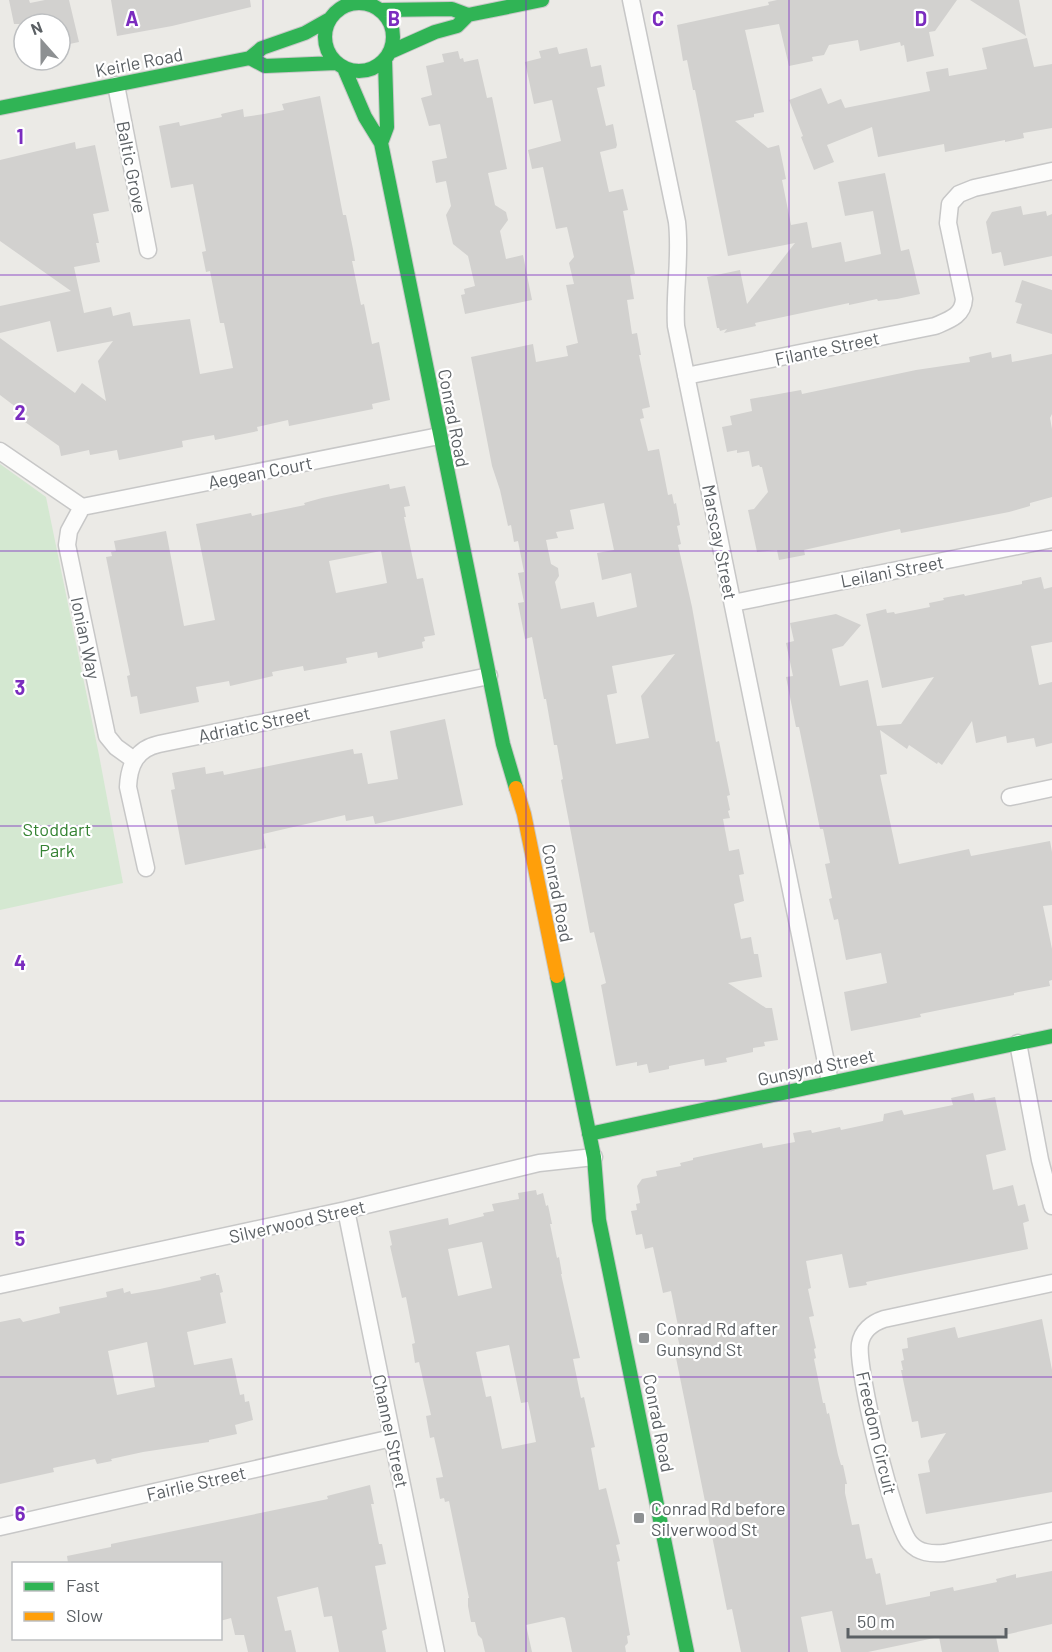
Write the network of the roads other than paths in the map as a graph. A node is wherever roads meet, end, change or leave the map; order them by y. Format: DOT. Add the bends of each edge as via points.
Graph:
graph roads {
  1 [pos="542,0"];
  2 [pos="631,0"];
  3 [pos="375,5"];
  4 [pos="331,11"];
  5 [pos="468,15"];
  6 [pos="387,56"];
  7 [pos="250,58"];
  8 [pos="340,65"];
  9 [pos="116,85"];
  10 [pos="0,108"];
  11 [pos="381,143"];
  12 [pos="1052,171"];
  13 [pos="148,250"];
  14 [pos="686,376"];
  15 [pos="439,436"];
  16 [pos="0,450"];
  17 [pos="82,507"];
  18 [pos="1052,539"];
  19 [pos="733,603"];
  20 [pos="489,676"];
  21 [pos="134,760"];
  22 [pos="1052,788"];
  23 [pos="1010,797"];
  24 [pos="146,868"];
  25 [pos="1052,1036"];
  26 [pos="1018,1043"];
  27 [pos="830,1082"];
  28 [pos="588,1134"];
  29 [pos="594,1157"];
  30 [pos="1052,1206"];
  31 [pos="346,1210"];
  32 [pos="1052,1283"];
  33 [pos="0,1285"];
  34 [pos="392,1438"];
  35 [pos="0,1527"];
  36 [pos="1052,1531"];
  37 [pos="436,1652"];
  38 [pos="687,1652"];
  1 -- 5 [label="street"];
  2 -- 14 [label="street, Marscay Street" via="677,222 676,326"];
  3 -- 4 [label="street" via="348,4"];
  3 -- 5 [label="street" via="452,9"];
  3 -- 6 [label="street" via="391,25 393,34"];
  4 -- 7 [label="street, Keirle Road" via="305,33 262,48"];
  4 -- 8 [label="street" via="324,38 330,56"];
  5 -- 6 [label="street" via="457,26 435,32"];
  6 -- 8 [label="street" via="378,66 361,71"];
  6 -- 11 [label="street, Conrad Road" via="387,127"];
  7 -- 8 [label="street, Keirle Road" via="266,66"];
  7 -- 9 [label="street, Keirle Road"];
  8 -- 11 [label="street, Conrad Road" via="356,92 369,129"];
  9 -- 10 [label="street, Keirle Road"];
  9 -- 13 [label="street, Baltic Grove"];
  11 -- 15 [label="street, Conrad Road"];
  12 -- 14 [label="street, Filante Street" via="974,188 959,194 950,204 948,223 966,311 952,319 935,326"];
  14 -- 19 [label="street, Marscay Street"];
  15 -- 17 [label="street, Aegean Court"];
  15 -- 20 [label="street, Conrad Road"];
  16 -- 17 [label="street"];
  17 -- 21 [label="street, Ionian Way" via="69,531 69,556 107,736"];
  18 -- 19 [label="street, Leilani Street"];
  19 -- 27 [label="street, Marscay Street"];
  20 -- 21 [label="street, Adriatic Street" via="159,744 145,749"];
  20 -- 28 [label="street, Conrad Road" via="503,744 524,814"];
  21 -- 24 [label="street" via="128,787"];
  22 -- 23 [label="street"];
  25 -- 26 [label="street, Gunsynd Street"];
  26 -- 27 [label="street, Gunsynd Street"];
  26 -- 30 [label="street"];
  27 -- 28 [label="street, Gunsynd Street"];
  28 -- 29 [label="street, Conrad Road"];
  29 -- 31 [label="street, Silverwood Street" via="539,1163"];
  29 -- 38 [label="street, Conrad Road" via="599,1220"];
  31 -- 33 [label="street, Silverwood Street"];
  31 -- 34 [label="street, Channel Street"];
  32 -- 36 [label="street, Freedom Circuit" via="884,1318 867,1329 859,1346 873,1427 901,1528 912,1546 926,1553 944,1553"];
  34 -- 35 [label="street, Fairlie Street"];
  34 -- 37 [label="street, Channel Street"];
}
